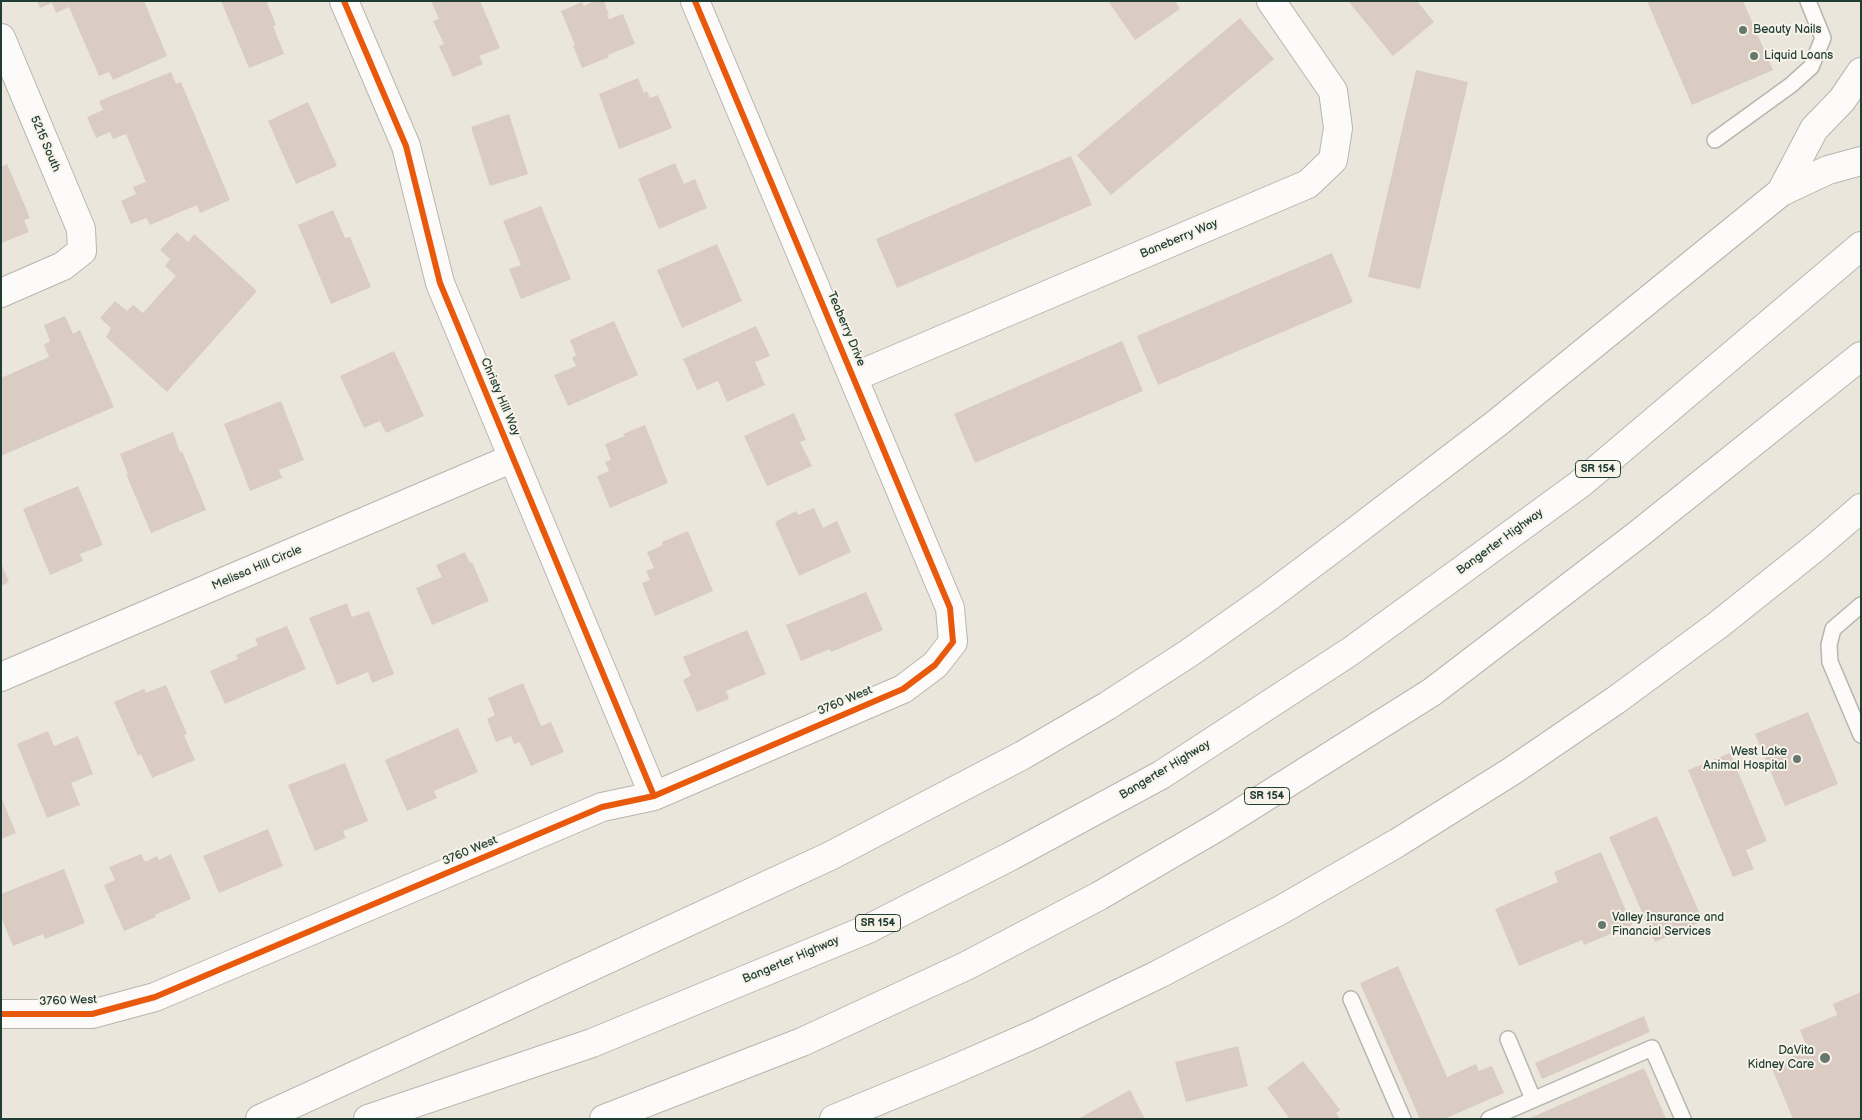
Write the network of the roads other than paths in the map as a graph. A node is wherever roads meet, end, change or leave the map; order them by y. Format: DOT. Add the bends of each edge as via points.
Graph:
graph roads {
  1 [pos="344,1"];
  2 [pos="695,1"];
  3 [pos="1271,1"];
  4 [pos="1808,1"];
  5 [pos="1,38"];
  6 [pos="1861,72"];
  7 [pos="1715,140"];
  8 [pos="1861,161"];
  9 [pos="1780,192"];
  10 [pos="1861,246"];
  11 [pos="1,293"];
  12 [pos="1861,356"];
  13 [pos="854,377"];
  14 [pos="513,458"];
  15 [pos="1861,508"];
  16 [pos="1861,605"];
  17 [pos="935,665"];
  18 [pos="1,678"];
  19 [pos="1861,735"];
  20 [pos="654,796"];
  21 [pos="1351,999"];
  22 [pos="1,1014"];
  23 [pos="1508,1039"];
  24 [pos="1533,1099"];
  25 [pos="260,1119"];
  26 [pos="368,1119"];
  27 [pos="604,1119"];
  28 [pos="834,1119"];
  29 [pos="1404,1119"];
  30 [pos="1489,1119"];
  31 [pos="1683,1119"];
  1 -- 14 [label="main road, Christy Hill Way" via="406,146 440,283"];
  2 -- 13 [label="main road, Teaberry Drive"];
  3 -- 13 [label="main road, Baneberry Way" via="1333,91 1338,128 1333,160 1308,184"];
  4 -- 7 [label="lane" via="1823,38 1811,67 1792,85"];
  5 -- 11 [label="main road, 5215 South" via="81,229 82,251 64,266"];
  6 -- 9 [label="main road" via="1842,100 1814,129"];
  8 -- 9 [label="main road" via="1828,170"];
  9 -- 25 [label="main road" via="1497,423 1344,540 1260,604 1107,706 1023,755 830,856"];
  10 -- 26 [label="main road, Bangerter Highway / SR 154" via="1580,484 1351,652 1161,775 868,929 592,1044"];
  12 -- 27 [label="main road, SR 154" via="1636,536 1432,692 1219,826 1098,896 966,966 802,1042"];
  13 -- 17 [label="main road, Teaberry Drive" via="950,608 953,642"];
  14 -- 18 [label="main road, Melissa Hill Circle"];
  14 -- 20 [label="main road, Christy Hill Way"];
  15 -- 28 [label="main road" via="1718,625 1616,700 1512,771 1397,843 1159,974 1028,1037"];
  16 -- 19 [label="lane" via="1834,629 1829,645 1830,662"];
  17 -- 20 [label="main road, 3760 West" via="903,689"];
  20 -- 22 [label="main road, 3760 West" via="602,807 155,997 92,1014"];
  21 -- 29 [label="lane"];
  23 -- 24 [label="lane"];
  24 -- 30 [label="lane"];
  24 -- 31 [label="lane" via="1652,1048"];
}
